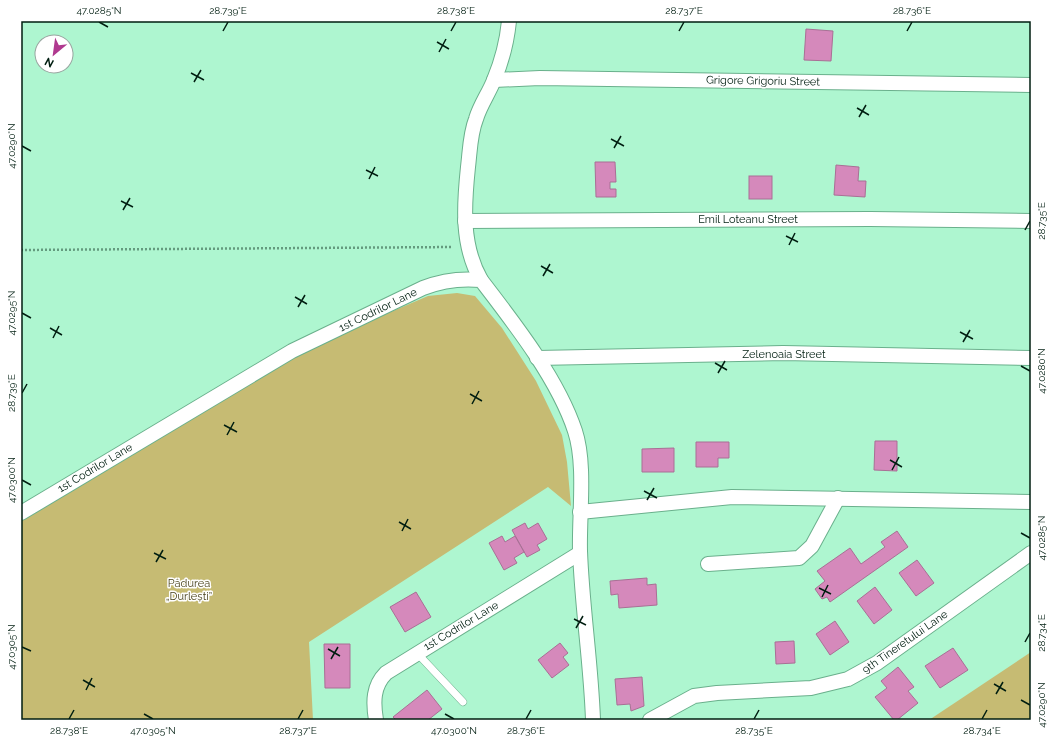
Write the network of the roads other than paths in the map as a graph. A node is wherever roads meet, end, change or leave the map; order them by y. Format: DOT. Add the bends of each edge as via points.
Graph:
graph roads {
  1 [pos="509,21"];
  2 [pos="494,80"];
  3 [pos="1031,85"];
  4 [pos="465,221"];
  5 [pos="1031,221"];
  6 [pos="481,280"];
  7 [pos="537,358"];
  8 [pos="1031,358"];
  9 [pos="838,498"];
  10 [pos="1031,502"];
  11 [pos="580,512"];
  12 [pos="21,513"];
  13 [pos="1031,552"];
  14 [pos="580,553"];
  15 [pos="708,564"];
  16 [pos="417,653"];
  17 [pos="463,702"];
  18 [pos="376,720"];
  19 [pos="593,720"];
  20 [pos="650,720"];
  1 -- 2 [label="street" via="503,55"];
  2 -- 3 [label="street, Grigore Grigoriu Street" via="540,78"];
  2 -- 4 [label="street" via="476,118 471,138"];
  4 -- 5 [label="street, Emil Loteanu Street"];
  4 -- 6 [label="street" via="472,264"];
  6 -- 7 [label="street"];
  6 -- 12 [label="street, 1st Codrilor Lane" via="444,280 292,351"];
  7 -- 8 [label="street, Zelenoaia Street" via="783,353"];
  7 -- 11 [label="street" via="562,401 575,430 580,452"];
  9 -- 10 [label="street"];
  9 -- 11 [label="street" via="732,497"];
  9 -- 15 [label="street" via="812,546 799,558"];
  11 -- 14 [label="street"];
  13 -- 20 [label="street, 9th Tineretului Lane" via="877,663 848,678 811,688 694,696"];
  14 -- 16 [label="street, 1st Codrilor Lane"];
  14 -- 19 [label="street"];
  16 -- 17 [label="lane"];
  16 -- 18 [label="street, 1st Codrilor Lane" via="381,678 373,704"];
}
